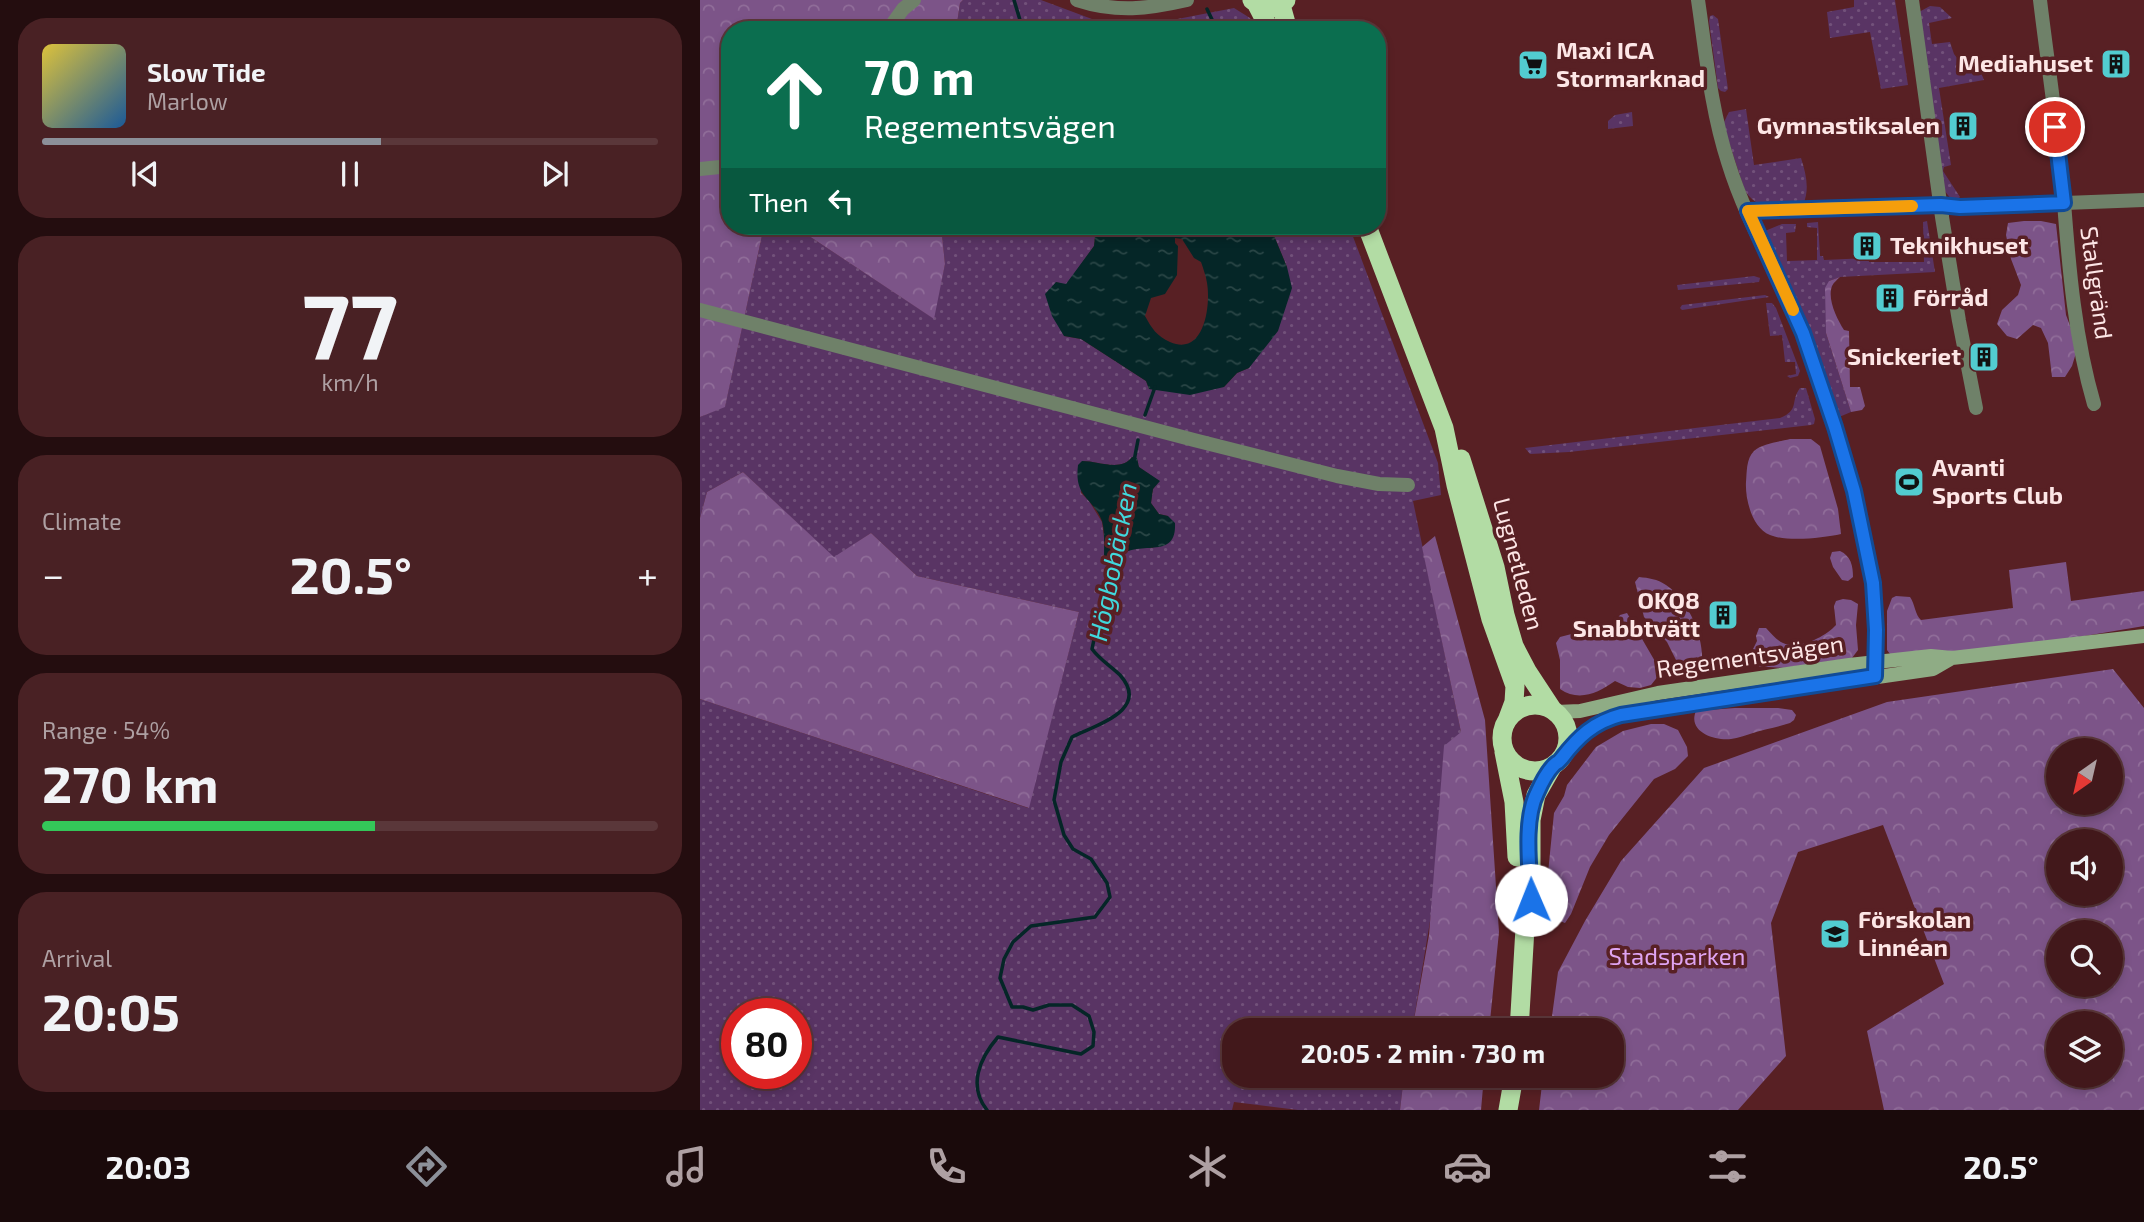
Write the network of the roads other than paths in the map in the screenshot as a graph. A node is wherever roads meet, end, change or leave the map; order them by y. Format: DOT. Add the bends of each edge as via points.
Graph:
graph roads {
  1 [pos="914,0"];
  2 [pos="1077,0"];
  3 [pos="1187,0"];
  4 [pos="1698,0"];
  5 [pos="1912,0"];
  6 [pos="2040,0"];
  7 [pos="1252,1"];
  8 [pos="1284,1"];
  9 [pos="894,21"];
  10 [pos="1264,21"];
  11 [pos="1286,21"];
  12 [pos="721,167"];
  13 [pos="700,169"];
  14 [pos="2144,200"];
  15 [pos="2064,203"];
  16 [pos="1941,205"];
  17 [pos="1748,211"];
  18 [pos="1370,235"];
  19 [pos="700,310"];
  20 [pos="2094,404"];
  21 [pos="1976,408"];
  22 [pos="1444,428"];
  23 [pos="1408,485"];
  24 [pos="2144,636"];
  25 [pos="1875,669"];
  26 [pos="1554,710"];
  27 [pos="1508,718"];
  28 [pos="1504,751"];
  29 [pos="1566,751"];
  30 [pos="1552,767"];
  31 [pos="1525,928"];
  32 [pos="1520,1018"];
  33 [pos="1513,1088"];
  34 [pos="1510,1110"];
  1 -- 9 [label="street"];
  2 -- 3 [label="street" via="1120,10"];
  4 -- 17 [label="street" via="1716,118 1728,164"];
  5 -- 16 [label="street"];
  6 -- 15 [label="street, Stallgränd"];
  7 -- 8 [label="highway" via="1267,9"];
  7 -- 10 [label="highway"];
  8 -- 11 [label="highway"];
  12 -- 13 [label="street"];
  14 -- 15 [label="street"];
  15 -- 16 [label="street"];
  15 -- 20 [label="street, Stallgränd" via="2071,276"];
  16 -- 17 [label="street"];
  16 -- 21 [label="street"];
  17 -- 25 [label="street" via="1803,333 1854,491 1873,583"];
  18 -- 22 [label="highway, Lugnetleden"];
  19 -- 23 [label="street" via="1194,440 1348,478"];
  22 -- 26 [label="highway, Lugnetleden" via="1466,472 1514,646"];
  22 -- 27 [label="highway, Lugnetleden" via="1483,592 1515,686"];
  24 -- 25 [label="main road, Regementsvägen" via="1952,659 1933,668"];
  25 -- 26 [label="main road, Regementsvägen" via="1658,693 1580,711"];
  25 -- 29 [label="main road, Regementsvägen" via="1621,715 1586,731"];
  26 -- 27 [label="highway" via="1528,705"];
  26 -- 29 [label="highway" via="1567,730"];
  27 -- 28 [label="highway" via="1501,736"];
  28 -- 30 [label="highway" via="1523,769"];
  28 -- 31 [label="highway" via="1514,802"];
  29 -- 30 [label="highway"];
  30 -- 31 [label="highway" via="1533,806 1531,900"];
  31 -- 32 [label="highway"];
  33 -- 34 [label="highway"];
}
